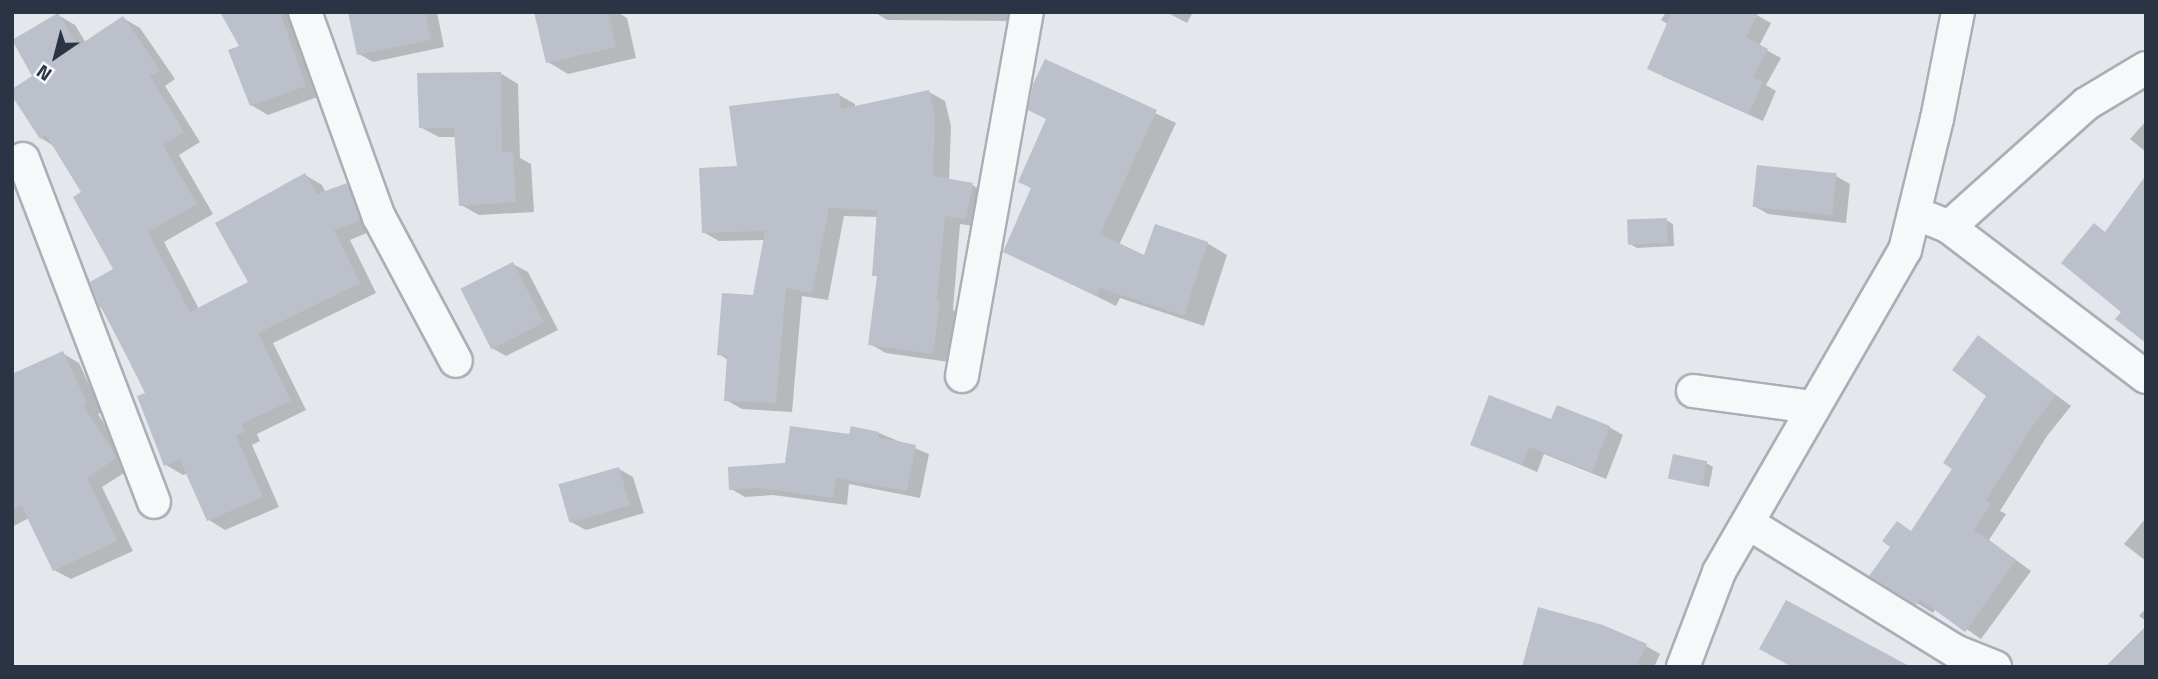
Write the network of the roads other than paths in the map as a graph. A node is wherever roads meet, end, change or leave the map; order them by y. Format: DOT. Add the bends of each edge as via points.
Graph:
graph roads {
  1 [pos="305,12"];
  2 [pos="1027,12"];
  3 [pos="1958,12"];
  4 [pos="2146,68"];
  5 [pos="16,158"];
  6 [pos="1916,213"];
  7 [pos="1949,227"];
  8 [pos="456,361"];
  9 [pos="962,376"];
  10 [pos="2146,377"];
  11 [pos="1693,391"];
  12 [pos="1812,407"];
  13 [pos="154,502"];
  14 [pos="1748,523"];
  15 [pos="1683,667"];
  16 [pos="1994,667"];
  1 -- 8 [label="street" via="379,217"];
  2 -- 9 [label="street"];
  3 -- 6 [label="street"];
  4 -- 7 [label="street" via="2086,104"];
  5 -- 13 [label="street"];
  6 -- 7 [label="street"];
  6 -- 12 [label="street" via="1888,285"];
  7 -- 10 [label="street"];
  11 -- 12 [label="street"];
  12 -- 14 [label="street"];
  14 -- 15 [label="street" via="1719,572"];
  14 -- 16 [label="street" via="1957,652"];
}
